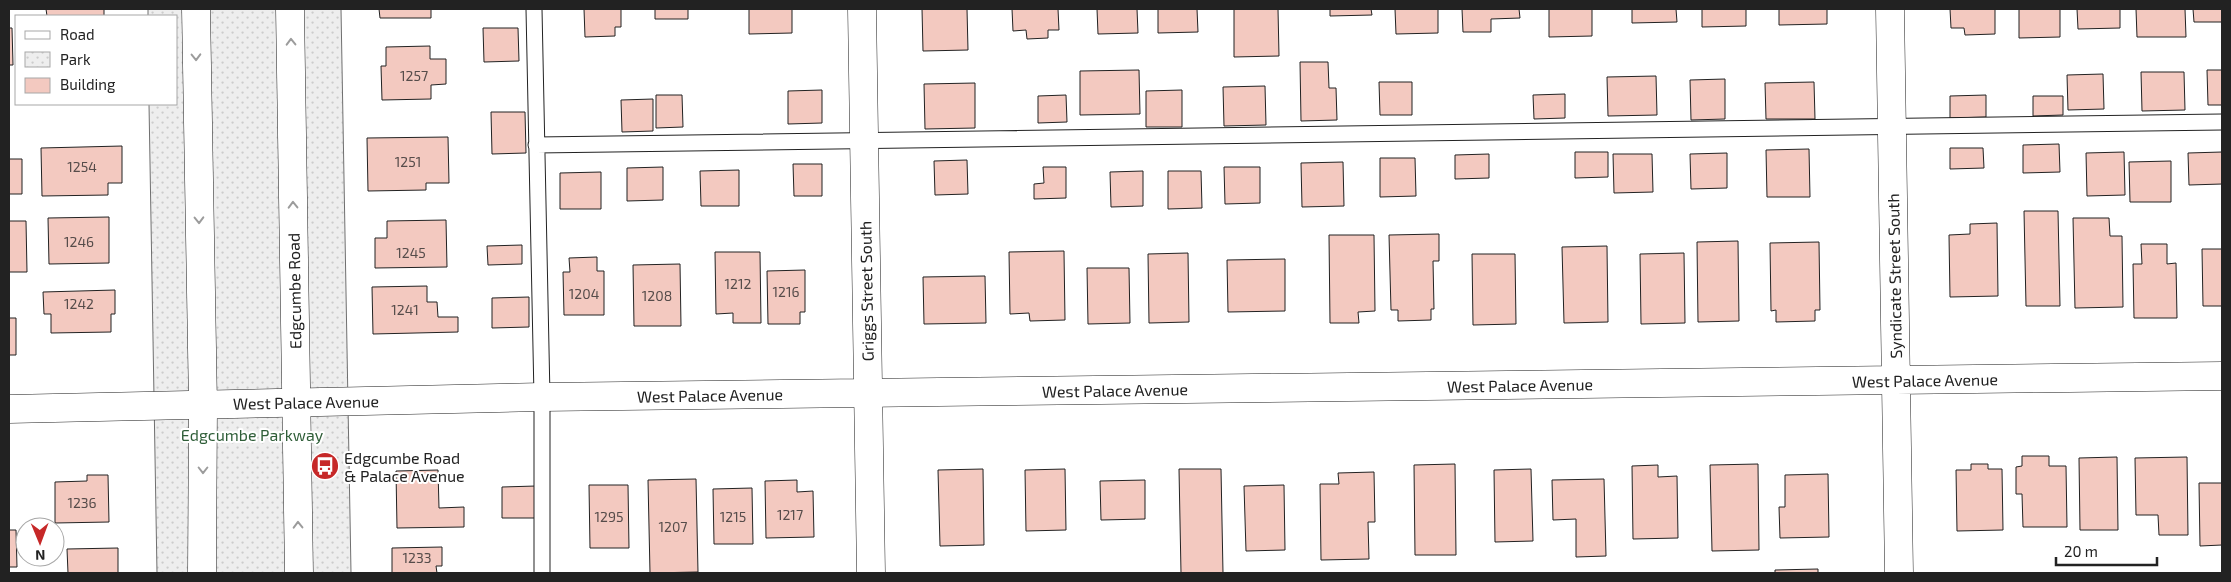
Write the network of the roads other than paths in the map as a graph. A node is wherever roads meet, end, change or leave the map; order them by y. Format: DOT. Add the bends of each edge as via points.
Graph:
graph roads {
  1 [pos="196,9"];
  2 [pos="290,9"];
  3 [pos="534,9"];
  4 [pos="862,9"];
  5 [pos="1890,9"];
  6 [pos="2222,122"];
  7 [pos="1892,128"];
  8 [pos="864,140"];
  9 [pos="536,146"];
  10 [pos="2222,376"];
  11 [pos="1896,380"];
  12 [pos="868,392"];
  13 [pos="542,397"];
  14 [pos="295,403"];
  15 [pos="203,404"];
  16 [pos="9,409"];
  17 [pos="202,573"];
  18 [pos="299,573"];
  19 [pos="542,573"];
  20 [pos="871,573"];
  21 [pos="1899,573"];
  1 -- 15 [label="street, one-way"];
  14 -- 2 [label="street, Edgcumbe Road, one-way"];
  3 -- 9 [label="lane"];
  4 -- 8 [label="street, Griggs Street South"];
  5 -- 7 [label="street, Syndicate Street South"];
  6 -- 7 [label="lane"];
  7 -- 8 [label="lane"];
  7 -- 11 [label="street, Syndicate Street South"];
  8 -- 9 [label="lane"];
  8 -- 12 [label="street, Griggs Street South"];
  9 -- 13 [label="lane"];
  10 -- 11 [label="street, West Palace Avenue"];
  11 -- 12 [label="street, West Palace Avenue"];
  11 -- 21 [label="street, Syndicate Street South"];
  12 -- 13 [label="street, West Palace Avenue"];
  12 -- 20 [label="street, Griggs Street South"];
  13 -- 14 [label="street, West Palace Avenue"];
  13 -- 19 [label="lane"];
  14 -- 15 [label="street, West Palace Avenue"];
  18 -- 14 [label="street, Edgcumbe Road, one-way"];
  15 -- 16 [label="street, West Palace Avenue"];
  15 -- 17 [label="street, one-way"];
}
